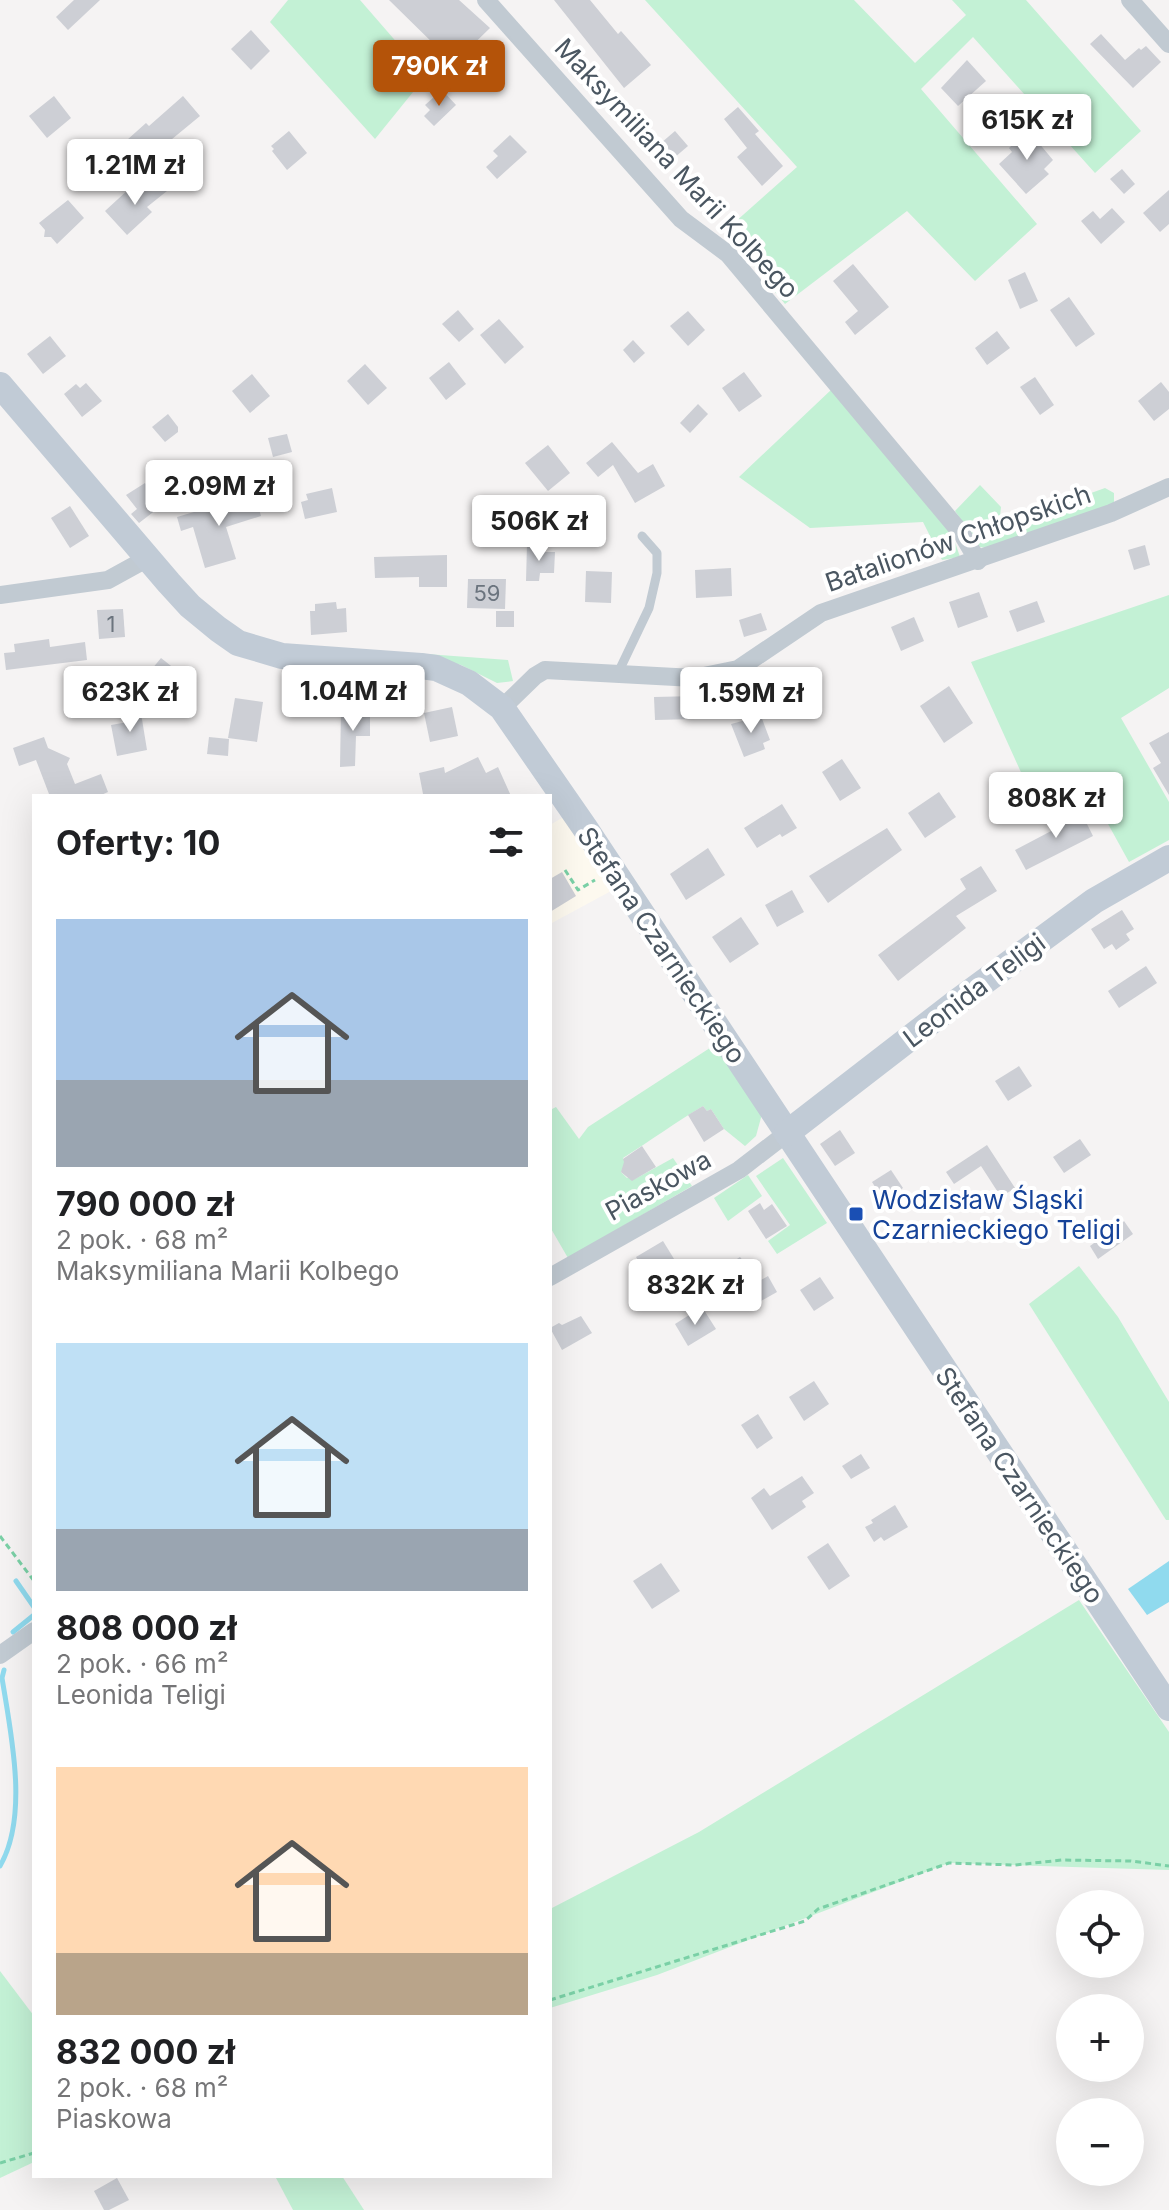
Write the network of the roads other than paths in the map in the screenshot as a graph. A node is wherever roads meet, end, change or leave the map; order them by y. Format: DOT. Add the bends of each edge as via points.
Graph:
graph roads {
  1 [pos="486,0"];
  2 [pos="1130,0"];
  3 [pos="1169,44"];
  4 [pos="0,385"];
  5 [pos="1169,487"];
  6 [pos="642,536"];
  7 [pos="148,558"];
  8 [pos="978,561"];
  9 [pos="0,595"];
  10 [pos="617,675"];
  11 [pos="502,708"];
  12 [pos="1169,858"];
  13 [pos="787,1133"];
  14 [pos="552,1276"];
  15 [pos="32,1632"];
  16 [pos="0,1655"];
  17 [pos="1169,1708"];
  1 -- 8 [label="street, Maksymiliana Marii Kolbego" via="681,219 728,254 962,534"];
  2 -- 3 [label="street"];
  4 -- 7 [label="street, Stefana Czarnieckiego"];
  5 -- 8 [label="street, Batalionów Chłopskich"];
  6 -- 10 [label="lane" via="657,553 657,573 649,608"];
  7 -- 9 [label="street" via="108,580"];
  7 -- 11 [label="street, Stefana Czarnieckiego" via="190,606 238,643 296,658 436,668 469,683"];
  8 -- 10 [label="street, Batalionów Chłopskich" via="821,613 738,669 694,678"];
  10 -- 11 [label="street, Batalionów Chłopskich" via="545,670"];
  11 -- 13 [label="street, Stefana Czarnieckiego"];
  12 -- 13 [label="street, Leonida Teligi" via="1094,901"];
  13 -- 14 [label="street, Piaskowa" via="739,1170"];
  13 -- 17 [label="street, Stefana Czarnieckiego"];
  15 -- 16 [label="street"];
}
